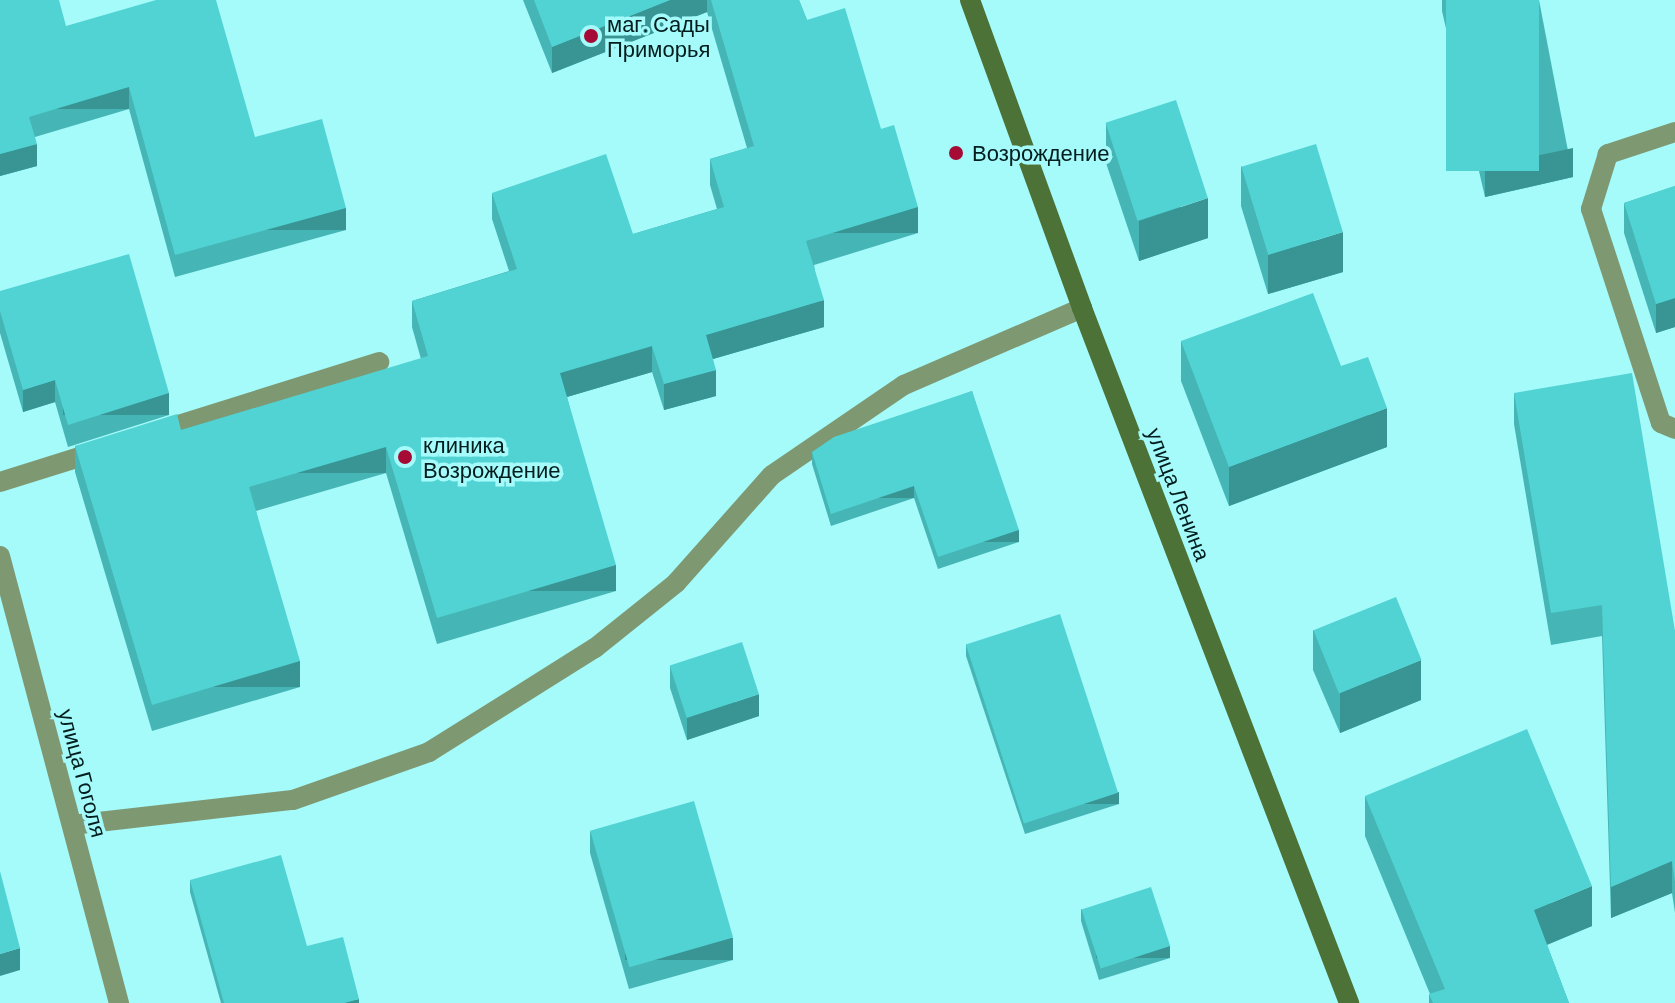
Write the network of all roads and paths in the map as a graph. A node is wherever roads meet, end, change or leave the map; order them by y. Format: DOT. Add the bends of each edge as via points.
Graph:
graph roads {
  1 [pos="970,0"];
  2 [pos="1675,132"];
  3 [pos="1082,308"];
  4 [pos="379,362"];
  5 [pos="1675,429"];
  6 [pos="0,482"];
  7 [pos="0,556"];
  8 [pos="72,825"];
  9 [pos="119,1003"];
  10 [pos="1349,1003"];
  1 -- 3 [label="main road, улица Ленина"];
  2 -- 5 [label="street" via="1608,154 1591,209 1661,423"];
  3 -- 8 [label="street" via="904,385 772,475 676,583 595,648 429,752 293,800"];
  3 -- 10 [label="main road, улица Ленина"];
  4 -- 6 [label="street"];
  7 -- 8 [label="street, улица Гоголя"];
  8 -- 9 [label="street, улица Гоголя"];
}
